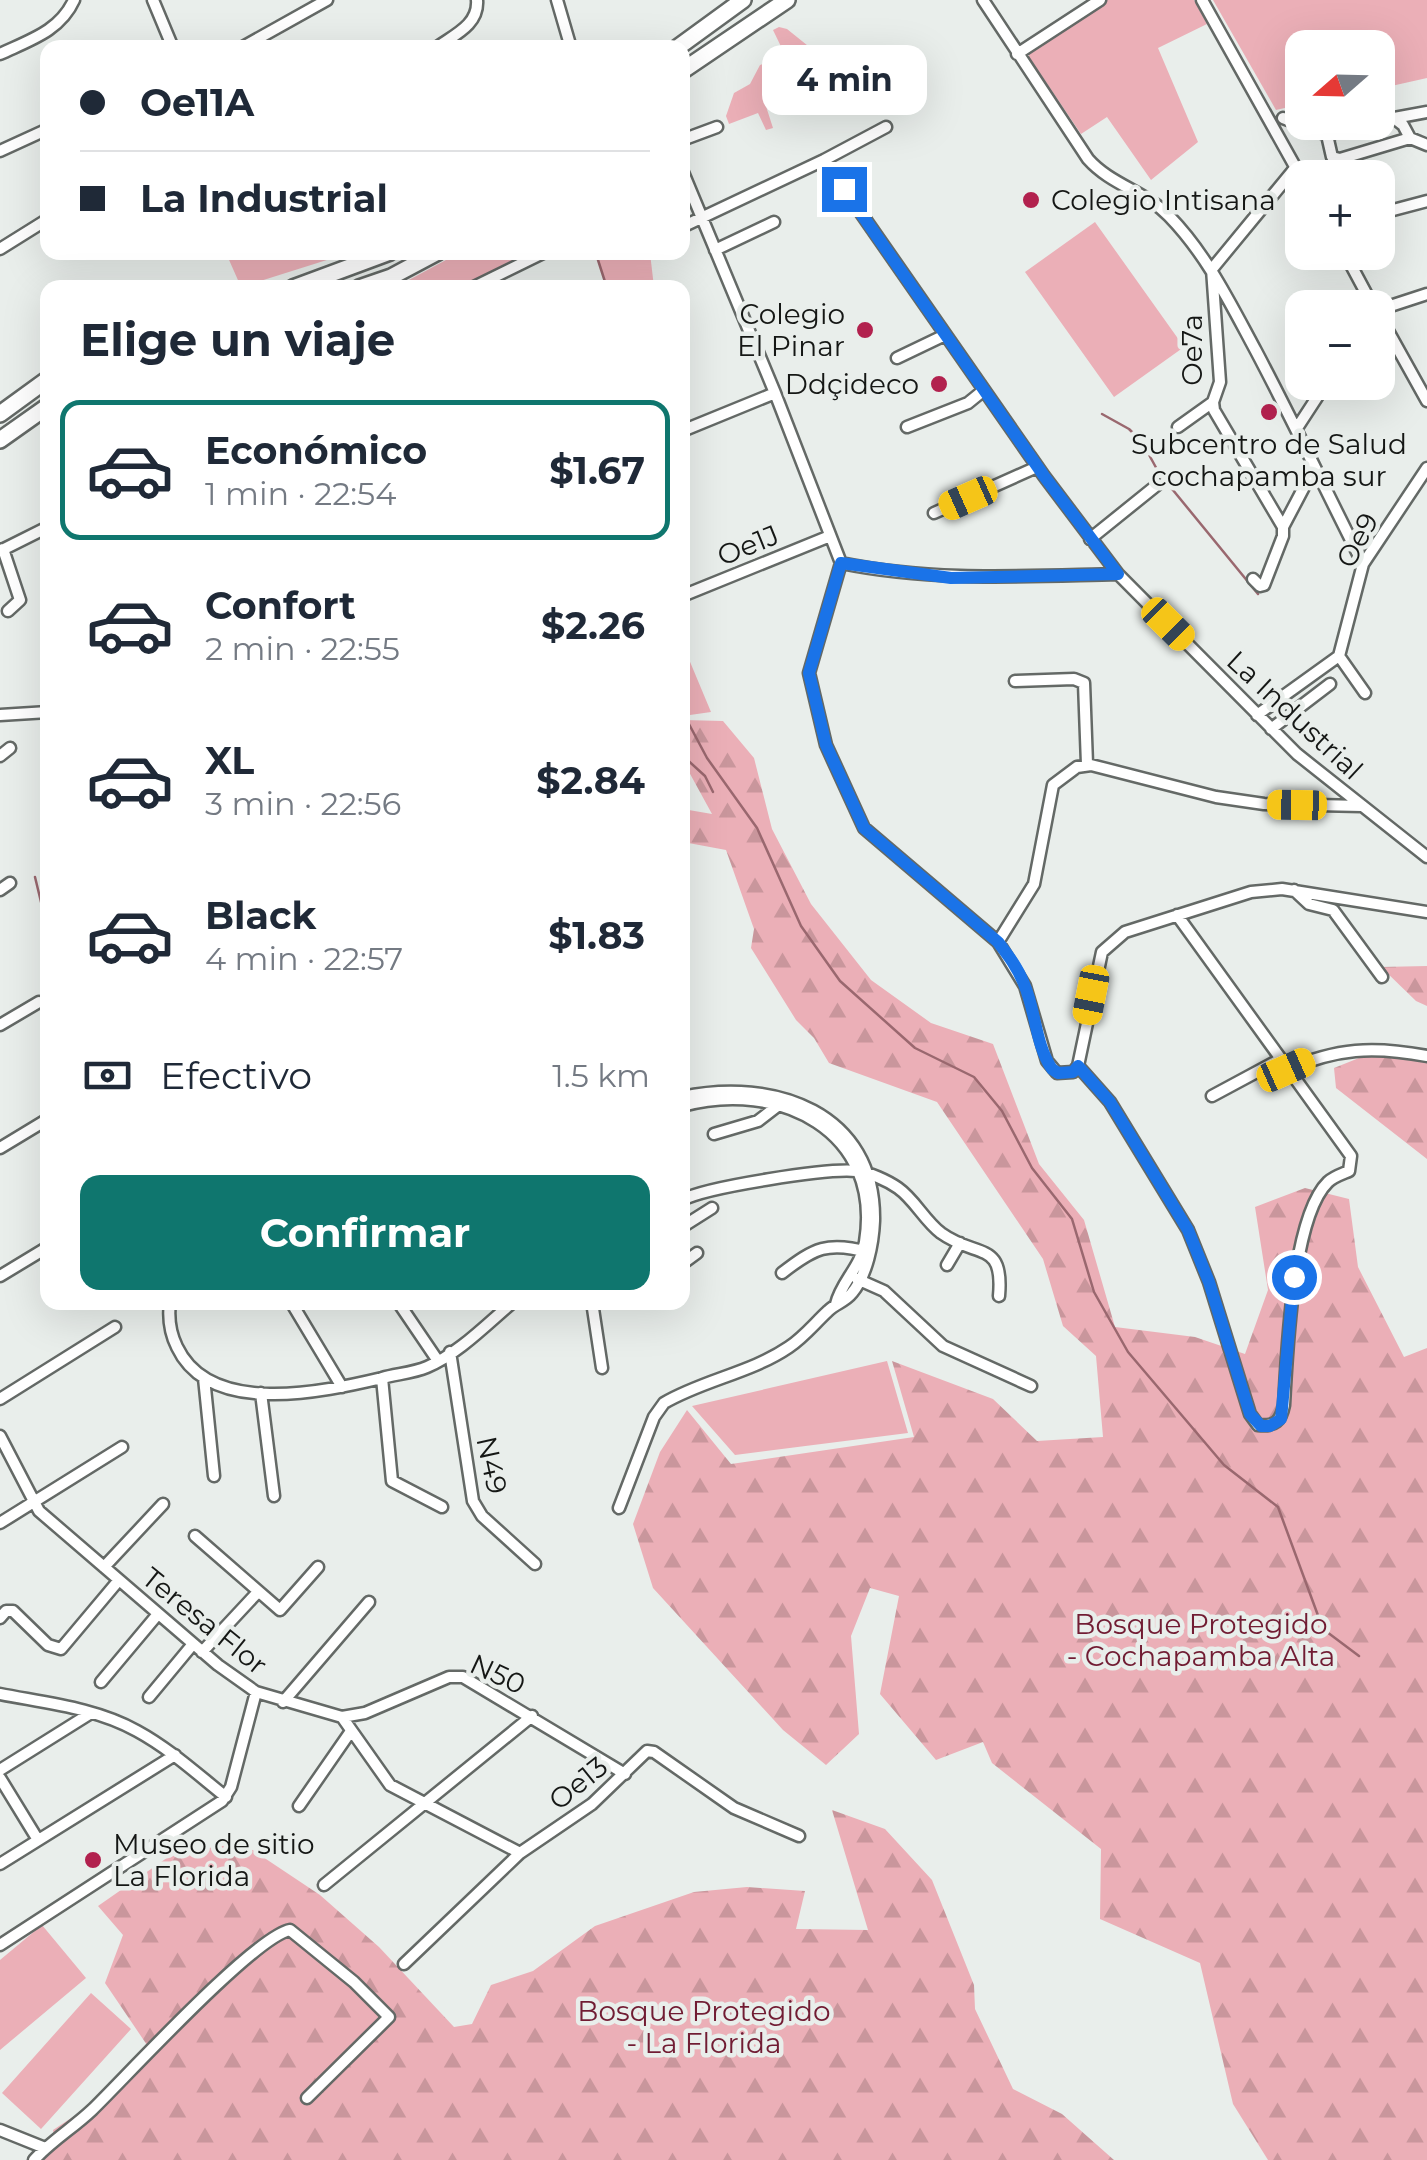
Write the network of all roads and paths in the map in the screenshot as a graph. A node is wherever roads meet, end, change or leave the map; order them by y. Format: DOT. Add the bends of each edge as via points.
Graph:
graph roads {
  1 [pos="74,0"];
  2 [pos="152,0"];
  3 [pos="327,0"];
  4 [pos="477,0"];
  5 [pos="557,0"];
  6 [pos="743,0"];
  7 [pos="787,0"];
  8 [pos="983,0"];
  9 [pos="1100,0"];
  10 [pos="1202,0"];
  11 [pos="263,35"];
  12 [pos="169,40"];
  13 [pos="255,40"];
  14 [pos="265,40"];
  15 [pos="448,40"];
  16 [pos="569,40"];
  17 [pos="688,40"];
  18 [pos="0,54"];
  19 [pos="1016,54"];
  20 [pos="690,65"];
  21 [pos="1422,113"];
  22 [pos="1395,118"];
  23 [pos="1395,119"];
  24 [pos="716,127"];
  25 [pos="886,127"];
  26 [pos="40,132"];
  27 [pos="690,137"];
  28 [pos="1410,137"];
  29 [pos="1326,140"];
  30 [pos="1427,144"];
  31 [pos="0,151"];
  32 [pos="824,160"];
  33 [pos="1292,160"];
  34 [pos="1285,180"];
  35 [pos="690,191"];
  36 [pos="1427,201"];
  37 [pos="1395,209"];
  38 [pos="701,219"];
  39 [pos="774,222"];
  40 [pos="40,224"];
  41 [pos="690,224"];
  42 [pos="0,249"];
  43 [pos="715,250"];
  44 [pos="368,260"];
  45 [pos="423,260"];
  46 [pos="531,260"];
  47 [pos="1212,269"];
  48 [pos="315,280"];
  49 [pos="382,280"];
  50 [pos="496,280"];
  51 [pos="1427,294"];
  52 [pos="1395,304"];
  53 [pos="945,335"];
  54 [pos="1395,344"];
  55 [pos="896,358"];
  56 [pos="40,385"];
  57 [pos="984,390"];
  58 [pos="776,393"];
  59 [pos="1316,400"];
  60 [pos="1427,401"];
  61 [pos="1213,402"];
  62 [pos="40,412"];
  63 [pos="0,414"];
  64 [pos="1178,426"];
  65 [pos="907,427"];
  66 [pos="690,428"];
  67 [pos="1297,428"];
  68 [pos="0,440"];
  69 [pos="1038,467"];
  70 [pos="1314,468"];
  71 [pos="1427,468"];
  72 [pos="1158,484"];
  73 [pos="934,513"];
  74 [pos="1283,527"];
  75 [pos="40,532"];
  76 [pos="830,536"];
  77 [pos="1090,539"];
  78 [pos="1,550"];
  79 [pos="841,563"];
  80 [pos="1363,564"];
  81 [pos="1118,574"];
  82 [pos="1253,580"];
  83 [pos="690,590"];
  84 [pos="8,610"];
  85 [pos="1340,656"];
  86 [pos="1015,681"];
  87 [pos="1330,684"];
  88 [pos="1365,692"];
  89 [pos="40,712"];
  90 [pos="1257,714"];
  91 [pos="0,715"];
  92 [pos="1271,729"];
  93 [pos="10,748"];
  94 [pos="0,756"];
  95 [pos="1087,764"];
  96 [pos="1363,806"];
  97 [pos="1427,856"];
  98 [pos="1294,889"];
  99 [pos="1427,912"];
  100 [pos="1177,915"];
  101 [pos="998,942"];
  102 [pos="1382,977"];
  103 [pos="38,1002"];
  104 [pos="0,1025"];
  105 [pos="1427,1056"];
  106 [pos="1283,1065"];
  107 [pos="1078,1066"];
  108 [pos="690,1096"];
  109 [pos="1212,1096"];
  110 [pos="781,1101"];
  111 [pos="690,1105"];
  112 [pos="40,1124"];
  113 [pos="714,1134"];
  114 [pos="0,1148"];
  115 [pos="861,1171"];
  116 [pos="690,1197"];
  117 [pos="712,1208"];
  118 [pos="690,1222"];
  119 [pos="960,1243"];
  120 [pos="40,1252"];
  121 [pos="866,1252"];
  122 [pos="697,1253"];
  123 [pos="690,1258"];
  124 [pos="947,1265"];
  125 [pos="782,1273"];
  126 [pos="0,1276"];
  127 [pos="856,1278"];
  128 [pos="999,1296"];
  129 [pos="170,1310"];
  130 [pos="296,1310"];
  131 [pos="403,1310"];
  132 [pos="503,1310"];
  133 [pos="593,1310"];
  134 [pos="115,1327"];
  135 [pos="450,1352"];
  136 [pos="438,1361"];
  137 [pos="602,1368"];
  138 [pos="204,1378"];
  139 [pos="382,1378"];
  140 [pos="1031,1386"];
  141 [pos="342,1388"];
  142 [pos="261,1393"];
  143 [pos="0,1399"];
  144 [pos="0,1436"];
  145 [pos="122,1448"];
  146 [pos="214,1476"];
  147 [pos="274,1496"];
  148 [pos="33,1502"];
  149 [pos="164,1504"];
  150 [pos="442,1507"];
  151 [pos="619,1508"];
  152 [pos="0,1523"];
  153 [pos="195,1536"];
  154 [pos="535,1564"];
  155 [pos="104,1566"];
  156 [pos="318,1567"];
  157 [pos="119,1580"];
  158 [pos="257,1592"];
  159 [pos="369,1602"];
  160 [pos="158,1614"];
  161 [pos="0,1618"];
  162 [pos="197,1648"];
  163 [pos="101,1682"];
  164 [pos="256,1692"];
  165 [pos="0,1694"];
  166 [pos="149,1697"];
  167 [pos="283,1702"];
  168 [pos="92,1712"];
  169 [pos="532,1716"];
  170 [pos="342,1717"];
  171 [pos="352,1730"];
  172 [pos="175,1755"];
  173 [pos="0,1770"];
  174 [pos="625,1774"];
  175 [pos="0,1778"];
  176 [pos="226,1798"];
  177 [pos="425,1802"];
  178 [pos="299,1806"];
  179 [pos="800,1836"];
  180 [pos="38,1840"];
  181 [pos="520,1852"];
  182 [pos="0,1864"];
  183 [pos="324,1886"];
  184 [pos="0,1945"];
  185 [pos="404,1964"];
  186 [pos="307,2098"];
  187 [pos="0,2130"];
  188 [pos="45,2148"];
  189 [pos="34,2160"];
  1 -- 18 [label="street" via="52,30"];
  2 -- 12 [label="street"];
  3 -- 11 [label="street"];
  4 -- 15 [label="street" via="471,24"];
  5 -- 16 [label="street"];
  6 -- 17 [label="main road"];
  7 -- 20 [label="main road"];
  8 -- 19 [label="street"];
  9 -- 19 [label="street"];
  10 -- 33 [label="street"];
  11 -- 13 [label="street"];
  11 -- 14 [label="street"];
  19 -- 47 [label="street" via="1094,167 1159,207"];
  21 -- 22 [label="street"];
  21 -- 28 [label="street"];
  23 -- 28 [label="street"];
  24 -- 27 [label="street"];
  25 -- 32 [label="street"];
  26 -- 31 [label="street"];
  28 -- 29 [label="street" via="1335,159"];
  28 -- 30 [label="street"];
  32 -- 38 [label="street"];
  32 -- 53 [label="street, La Industrial"];
  34 -- 47 [label="street"];
  35 -- 38 [label="street"];
  36 -- 37 [label="street"];
  38 -- 41 [label="street"];
  38 -- 43 [label="street"];
  39 -- 43 [label="street"];
  40 -- 42 [label="street"];
  43 -- 58 [label="street"];
  44 -- 48 [label="main road"];
  45 -- 49 [label="main road"];
  46 -- 50 [label="street"];
  47 -- 61 [label="street, Oe7a" via="1220,382"];
  47 -- 67 [label="street"];
  51 -- 52 [label="street"];
  53 -- 55 [label="street"];
  53 -- 57 [label="street, La Industrial"];
  54 -- 60 [label="street"];
  56 -- 63 [label="main road"];
  57 -- 65 [label="street"];
  57 -- 69 [label="street, La Industrial"];
  58 -- 66 [label="street"];
  58 -- 76 [label="street"];
  59 -- 67 [label="street"];
  61 -- 64 [label="street"];
  61 -- 74 [label="street, Oe7a"];
  62 -- 68 [label="main road"];
  67 -- 70 [label="street"];
  69 -- 73 [label="street"];
  69 -- 77 [label="street, La Industrial"];
  70 -- 74 [label="street"];
  70 -- 80 [label="street"];
  71 -- 80 [label="street, Oe9"];
  72 -- 77 [label="street"];
  74 -- 82 [label="street" via="1264,585"];
  75 -- 78 [label="street"];
  76 -- 79 [label="street"];
  76 -- 83 [label="street, Oe1J"];
  77 -- 81 [label="street, La Industrial"];
  78 -- 84 [label="street" via="20,600"];
  79 -- 81 [label="street" via="951,578"];
  79 -- 101 [label="street" via="809,673 826,745 864,828"];
  80 -- 85 [label="street, Oe9"];
  81 -- 90 [label="street, La Industrial"];
  85 -- 88 [label="street"];
  85 -- 90 [label="street"];
  86 -- 95 [label="street" via="1084,683"];
  87 -- 92 [label="street"];
  89 -- 91 [label="street"];
  90 -- 92 [label="street, La Industrial"];
  92 -- 96 [label="street, La Industrial"];
  93 -- 94 [label="street"];
  95 -- 96 [label="street" via="1216,798"];
  95 -- 101 [label="street" via="1054,785 1034,884"];
  96 -- 97 [label="street, La Industrial"];
  98 -- 99 [label="street"];
  98 -- 100 [label="street" via="1251,892"];
  98 -- 102 [label="street" via="1309,904 1332,910"];
  100 -- 106 [label="street"];
  100 -- 107 [label="street" via="1125,932 1102,952"];
  101 -- 107 [label="street" via="1025,986 1047,1061 1058,1073"];
  103 -- 104 [label="street"];
  105 -- 106 [label="street" via="1366,1049"];
  106 -- 107 [label="street" via="1351,1156 1348,1170 1329,1180 1314,1204 1294,1277 1281,1419 1261,1426 1253,1420 1188,1230 1110,1102"];
  106 -- 109 [label="street"];
  108 -- 110 [label="street" via="722,1091"];
  110 -- 111 [label="street"];
  110 -- 113 [label="street" via="758,1121"];
  110 -- 115 [label="street" via="824,1126"];
  112 -- 114 [label="street"];
  115 -- 116 [label="street"];
  115 -- 119 [label="street" via="899,1188"];
  115 -- 121 [label="street"];
  117 -- 118 [label="street"];
  119 -- 124 [label="street"];
  119 -- 128 [label="street" via="998,1262"];
  120 -- 126 [label="street"];
  121 -- 125 [label="street" via="830,1245"];
  121 -- 127 [label="street"];
  122 -- 123 [label="street"];
  127 -- 140 [label="street" via="884,1291 943,1346"];
  127 -- 151 [label="street" via="789,1347 664,1403"];
  129 -- 138 [label="street" via="175,1343"];
  130 -- 141 [label="street"];
  131 -- 136 [label="street"];
  132 -- 135 [label="street"];
  133 -- 137 [label="street"];
  134 -- 143 [label="street"];
  135 -- 136 [label="street"];
  135 -- 154 [label="street, N49" via="473,1501"];
  136 -- 139 [label="street"];
  138 -- 142 [label="street"];
  138 -- 146 [label="street"];
  139 -- 141 [label="street"];
  139 -- 150 [label="street" via="392,1480"];
  141 -- 142 [label="street"];
  142 -- 147 [label="street"];
  144 -- 148 [label="street, Teresa Flor"];
  145 -- 148 [label="street"];
  148 -- 152 [label="street"];
  148 -- 155 [label="street, Teresa Flor"];
  149 -- 155 [label="street"];
  153 -- 158 [label="street"];
  155 -- 157 [label="street, Teresa Flor"];
  156 -- 158 [label="street" via="280,1610"];
  157 -- 160 [label="street, Teresa Flor"];
  157 -- 161 [label="street" via="61,1649 12,1611"];
  158 -- 162 [label="street"];
  159 -- 167 [label="street"];
  160 -- 162 [label="street, Teresa Flor"];
  160 -- 163 [label="street"];
  162 -- 164 [label="street, Teresa Flor"];
  162 -- 166 [label="street"];
  164 -- 167 [label="street, Teresa Flor"];
  164 -- 176 [label="street"];
  165 -- 168 [label="street"];
  167 -- 170 [label="street, Teresa Flor"];
  168 -- 172 [label="street"];
  168 -- 173 [label="street"];
  169 -- 170 [label="street, N50" via="456,1676"];
  169 -- 174 [label="street, N50"];
  169 -- 177 [label="street"];
  170 -- 171 [label="street"];
  171 -- 177 [label="street" via="390,1785"];
  171 -- 178 [label="street"];
  172 -- 176 [label="street"];
  172 -- 180 [label="street"];
  174 -- 179 [label="street, Oe13" via="652,1751 734,1808"];
  174 -- 181 [label="street, Oe13"];
  175 -- 180 [label="street"];
  176 -- 184 [label="street"];
  177 -- 181 [label="street"];
  177 -- 183 [label="street"];
  180 -- 182 [label="street"];
  181 -- 185 [label="street, Oe13"];
  186 -- 188 [label="street" via="389,2017 290,1930 260,1948"];
  187 -- 188 [label="street"];
  188 -- 189 [label="street"];
}
